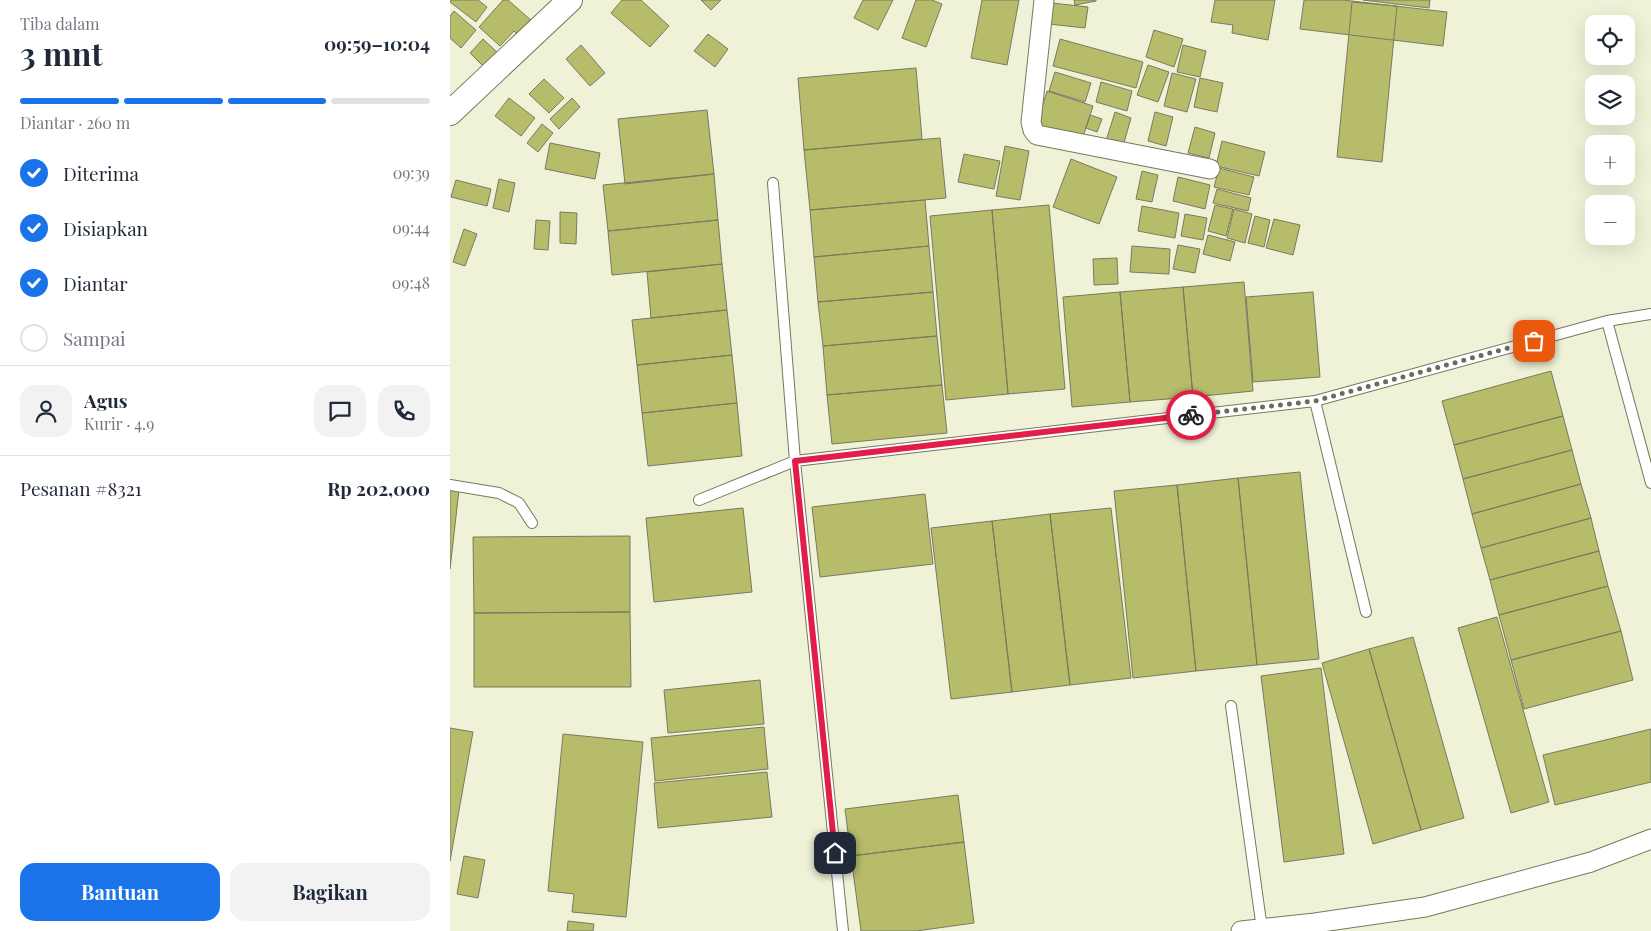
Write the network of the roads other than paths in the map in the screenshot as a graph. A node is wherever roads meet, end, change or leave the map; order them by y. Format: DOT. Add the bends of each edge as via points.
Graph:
graph roads {
  1 [pos="570,0"];
  2 [pos="1044,0"];
  3 [pos="450,113"];
  4 [pos="1210,169"];
  5 [pos="773,183"];
  6 [pos="1651,314"];
  7 [pos="1607,321"];
  8 [pos="1315,401"];
  9 [pos="795,461"];
  10 [pos="1651,483"];
  11 [pos="450,485"];
  12 [pos="699,500"];
  13 [pos="532,523"];
  14 [pos="1366,612"];
  15 [pos="1231,706"];
  16 [pos="1651,839"];
  17 [pos="1262,929"];
  18 [pos="843,931"];
  19 [pos="1241,931"];
  1 -- 3 [label="street"];
  2 -- 4 [label="street" via="1031,122 1037,135"];
  5 -- 9 [label="lane"];
  6 -- 7 [label="lane"];
  7 -- 8 [label="lane"];
  7 -- 10 [label="lane"];
  8 -- 9 [label="lane"];
  8 -- 14 [label="lane"];
  9 -- 12 [label="lane"];
  9 -- 18 [label="lane"];
  11 -- 13 [label="lane" via="499,493 519,503"];
  15 -- 17 [label="lane"];
  16 -- 17 [label="street" via="1592,862 1425,907"];
  17 -- 19 [label="street"];
}
